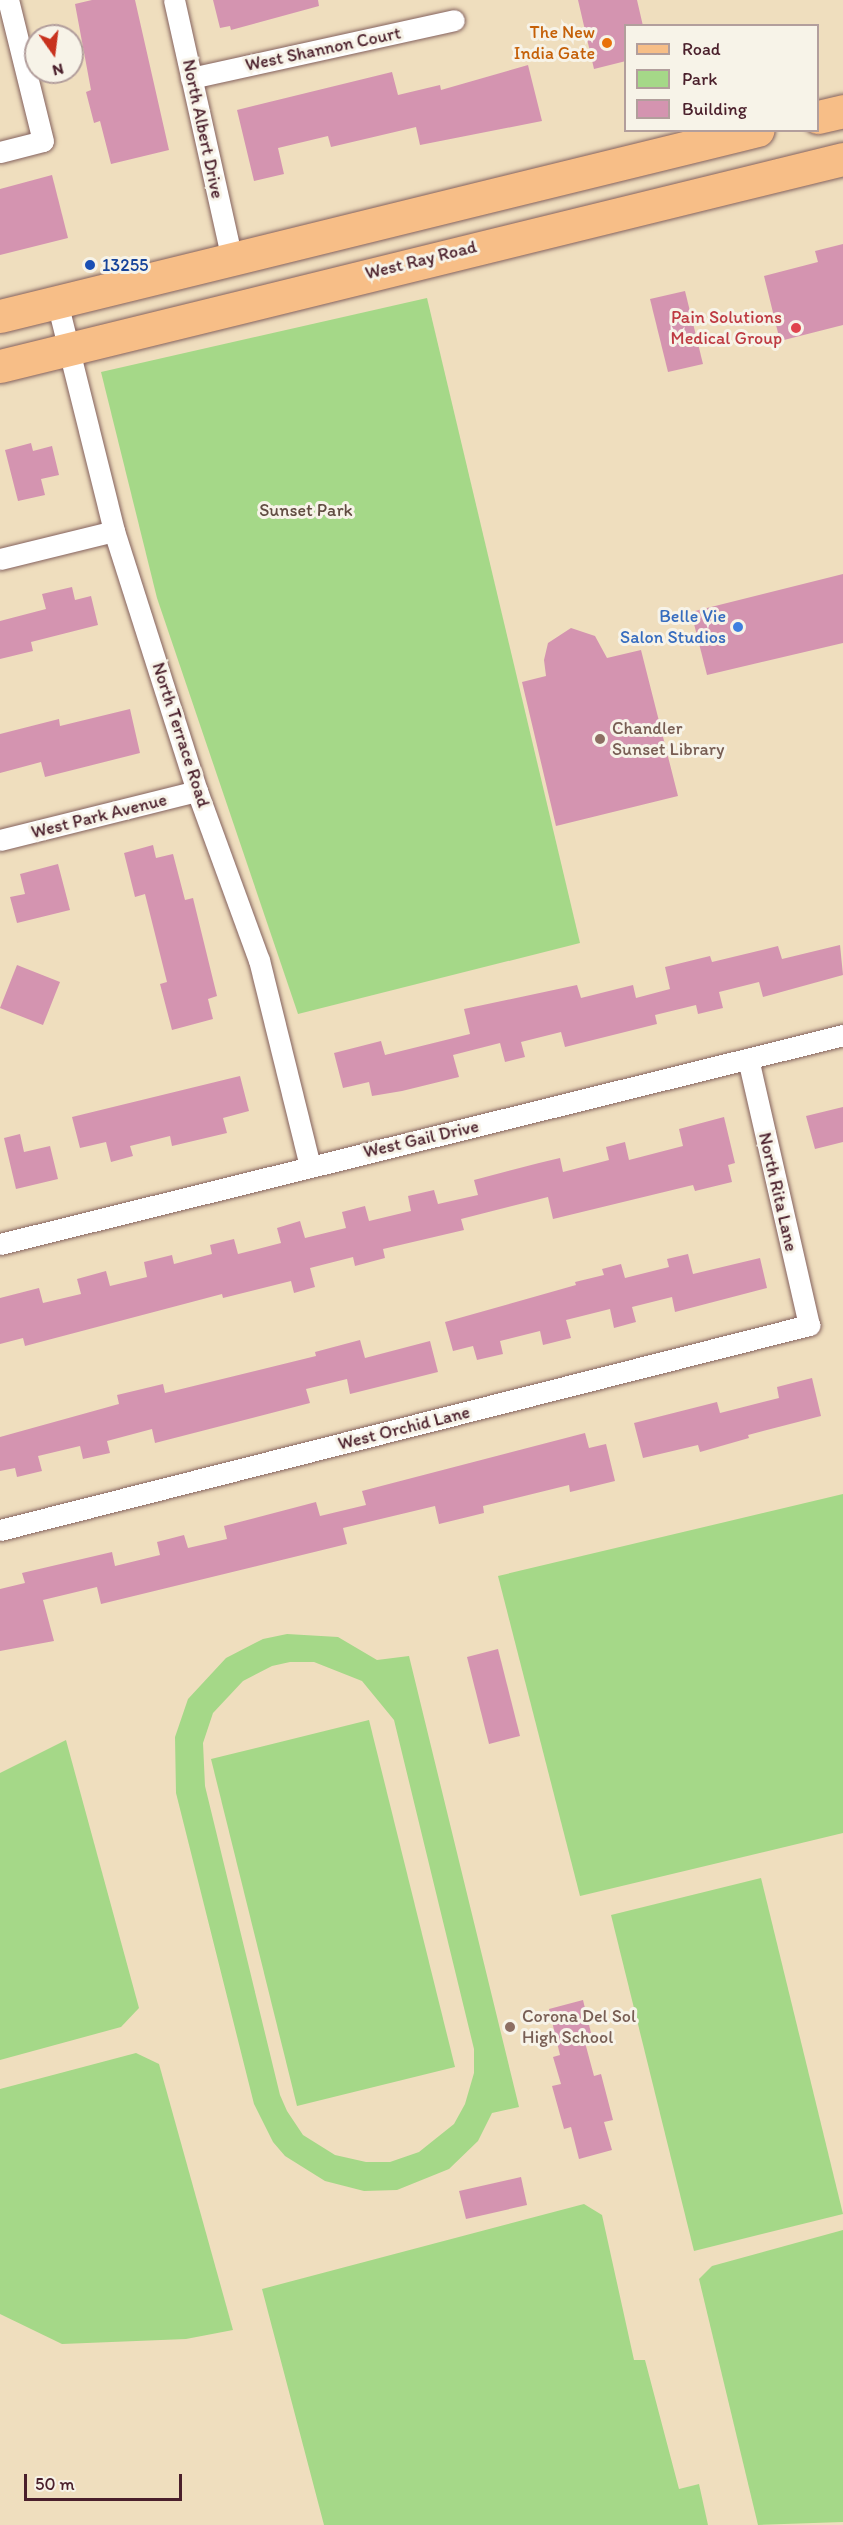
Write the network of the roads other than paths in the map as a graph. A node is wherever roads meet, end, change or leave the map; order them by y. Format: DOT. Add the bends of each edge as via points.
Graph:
graph roads {
  1 [pos="8,0"];
  2 [pos="174,0"];
  3 [pos="454,20"];
  4 [pos="191,78"];
  5 [pos="843,111"];
  6 [pos="819,117"];
  7 [pos="750,132"];
  8 [pos="706,143"];
  9 [pos="0,152"];
  10 [pos="843,159"];
  11 [pos="715,188"];
  12 [pos="232,259"];
  13 [pos="57,302"];
  14 [pos="0,316"];
  15 [pos="69,349"];
  16 [pos="0,366"];
  17 [pos="114,531"];
  18 [pos="0,559"];
  19 [pos="197,791"];
  20 [pos="0,840"];
  21 [pos="843,1035"];
  22 [pos="748,1059"];
  23 [pos="310,1166"];
  24 [pos="0,1244"];
  25 [pos="809,1325"];
  26 [pos="0,1530"];
  1 -- 9 [label="street" via="43,141"];
  2 -- 4 [label="street, North Albert Drive"];
  3 -- 4 [label="street, West Shannon Court"];
  4 -- 12 [label="street, North Albert Drive"];
  5 -- 6 [label="main road"];
  7 -- 8 [label="main road"];
  8 -- 11 [label="main road"];
  8 -- 12 [label="main road"];
  10 -- 11 [label="main road, West Ray Road"];
  11 -- 15 [label="main road, West Ray Road"];
  12 -- 13 [label="main road"];
  13 -- 14 [label="main road"];
  13 -- 15 [label="street, North Terrace Road"];
  15 -- 16 [label="main road, West Ray Road"];
  15 -- 17 [label="street, North Terrace Road"];
  17 -- 18 [label="street"];
  17 -- 19 [label="street, North Terrace Road"];
  19 -- 20 [label="street, West Park Avenue"];
  19 -- 23 [label="street, North Terrace Road" via="259,960"];
  21 -- 22 [label="street, West Gail Drive"];
  22 -- 23 [label="street, West Gail Drive"];
  22 -- 25 [label="street, North Rita Lane"];
  23 -- 24 [label="street, West Gail Drive"];
  25 -- 26 [label="street, West Orchid Lane"];
}
